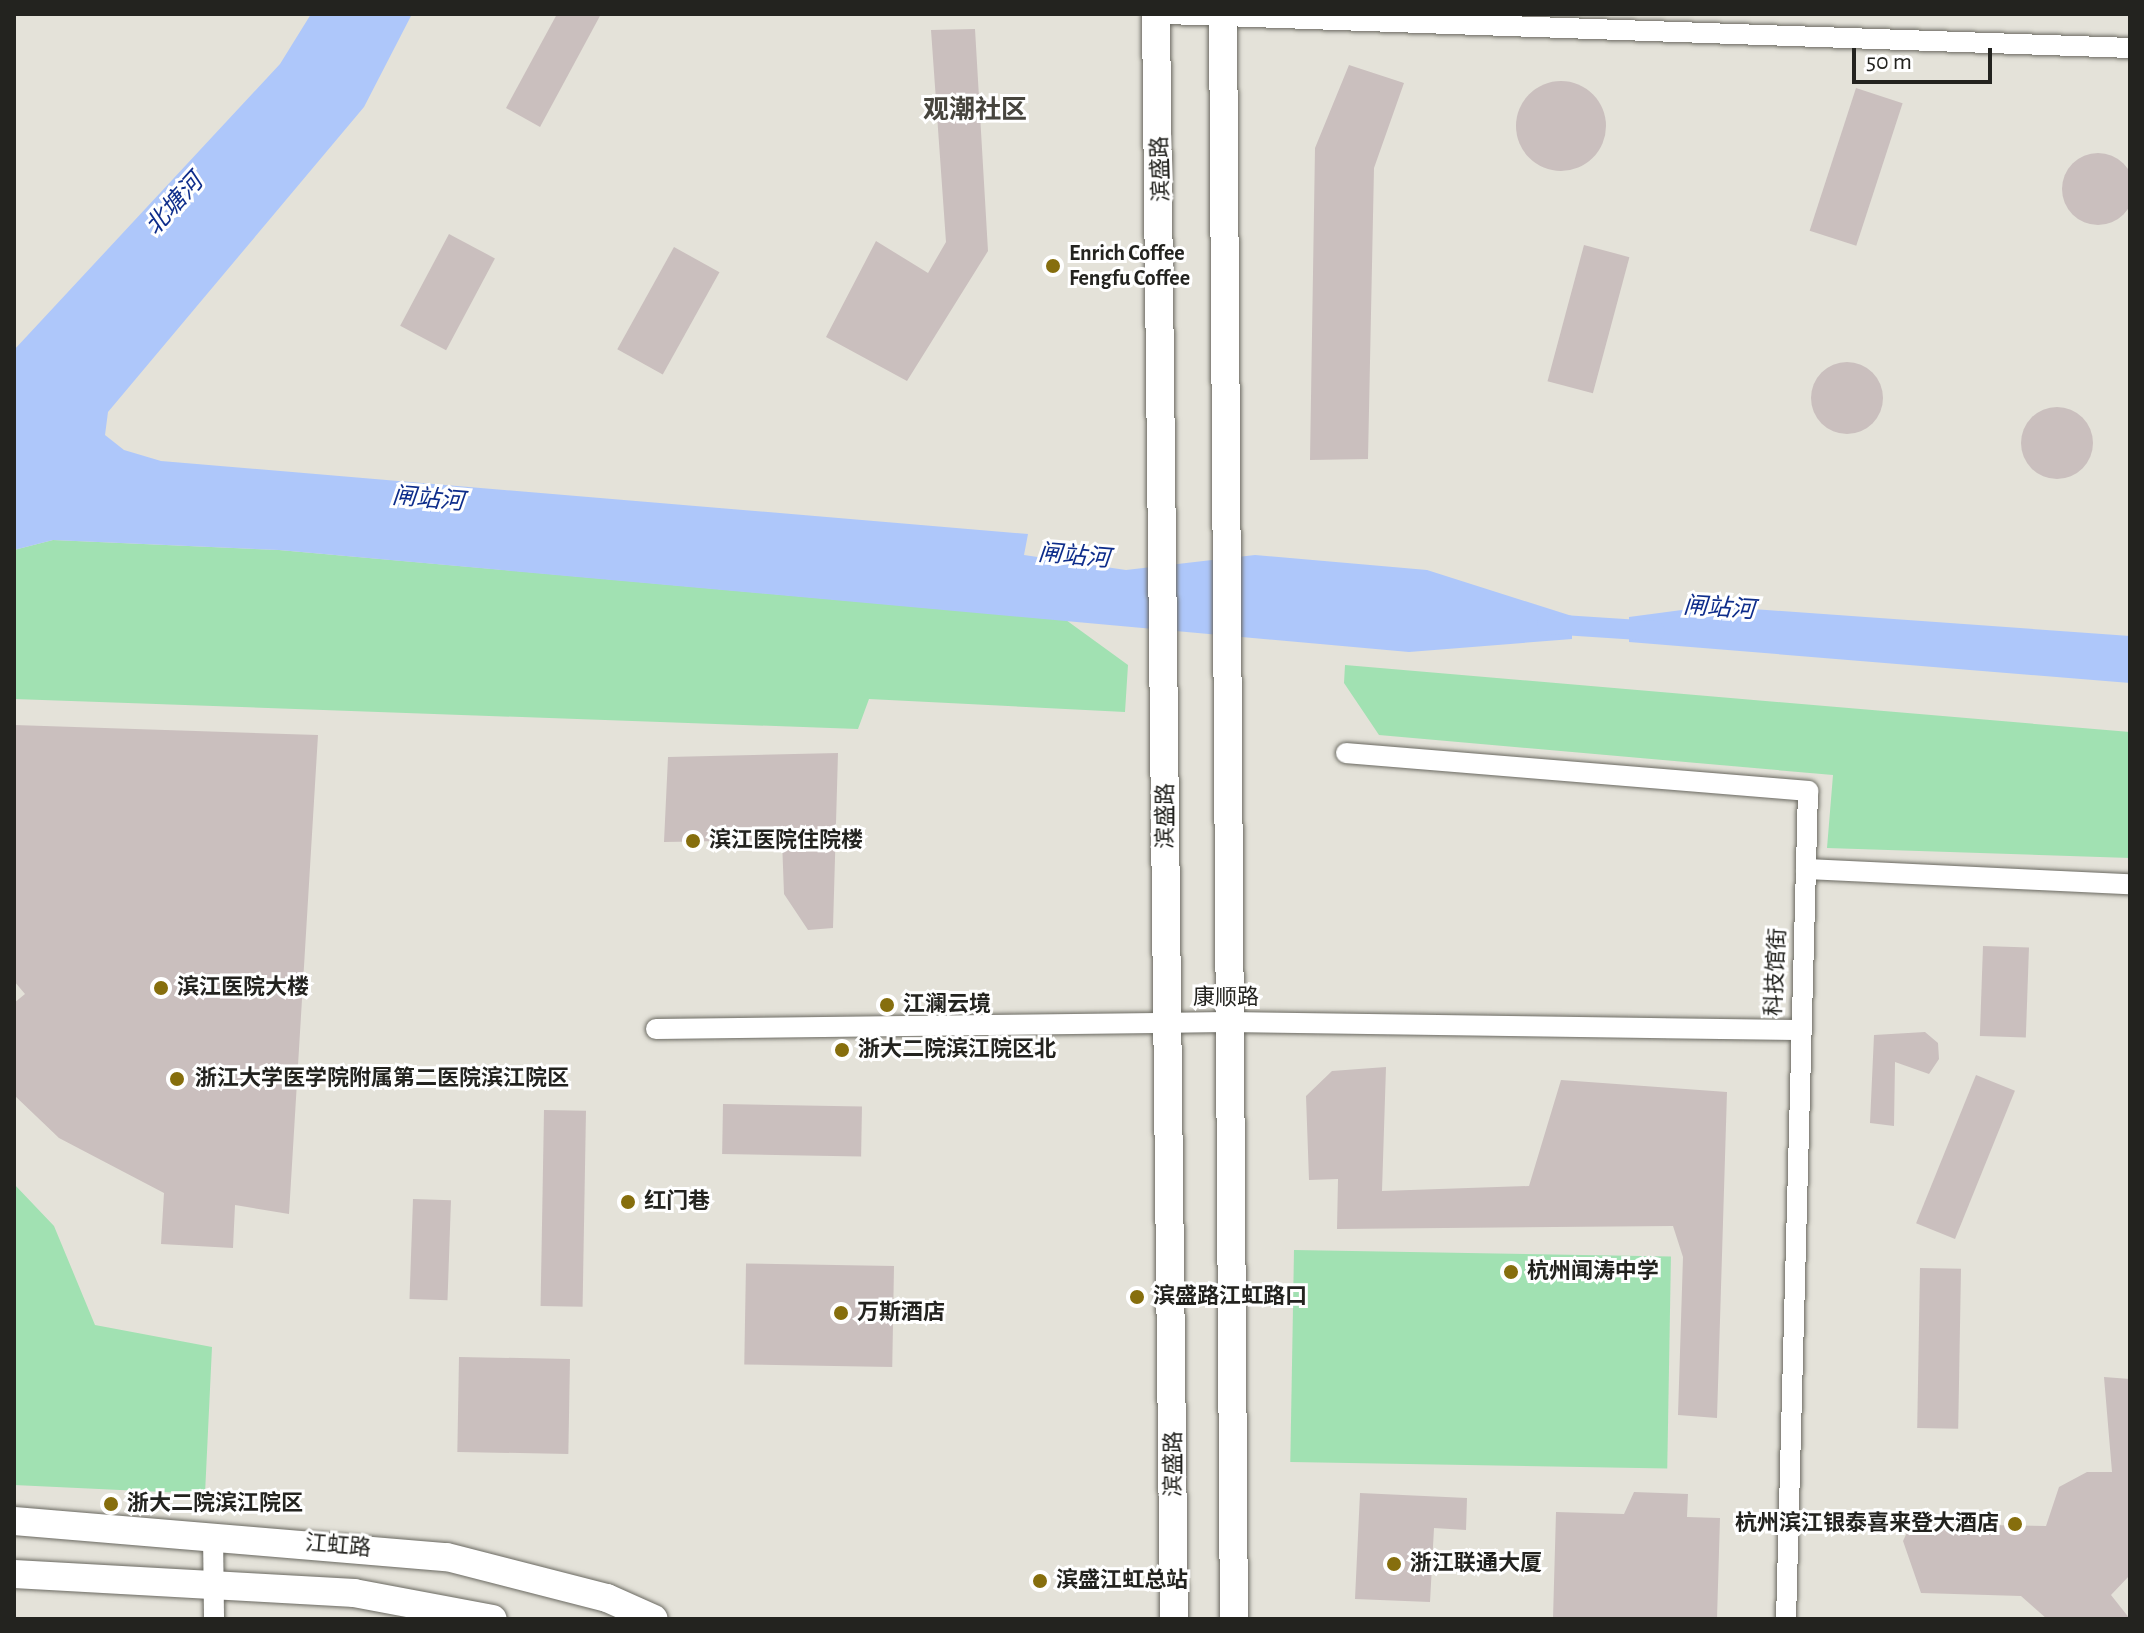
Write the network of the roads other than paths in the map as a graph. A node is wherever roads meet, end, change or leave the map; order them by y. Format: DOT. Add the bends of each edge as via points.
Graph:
graph roads {
  1 [pos="1156,14"];
  2 [pos="1167,14"];
  3 [pos="1223,15"];
  4 [pos="1447,17"];
  5 [pos="2130,48"];
  6 [pos="1346,753"];
  7 [pos="1806,869"];
  8 [pos="2130,884"];
  9 [pos="1227,1022"];
  10 [pos="1166,1023"];
  11 [pos="656,1029"];
  12 [pos="1796,1030"];
  13 [pos="14,1521"];
  14 [pos="213,1534"];
  15 [pos="14,1574"];
  16 [pos="216,1581"];
  17 [pos="214,1619"];
  18 [pos="493,1619"];
  19 [pos="654,1619"];
  20 [pos="1174,1619"];
  21 [pos="1234,1619"];
  22 [pos="1786,1619"];
  1 -- 10 [label="main road, 滨盛路" via="1163,232"];
  2 -- 3 [label="street"];
  3 -- 4 [label="street"];
  3 -- 9 [label="main road"];
  4 -- 5 [label="street"];
  6 -- 7 [label="street, 科技馆街" via="1808,791"];
  7 -- 8 [label="street"];
  7 -- 12 [label="street, 科技馆街"];
  9 -- 10 [label="street, 康顺路"];
  9 -- 12 [label="street, 康顺路"];
  9 -- 21 [label="main road"];
  10 -- 11 [label="street, 康顺路"];
  10 -- 20 [label="main road, 滨盛路"];
  12 -- 22 [label="street, 科技馆街"];
  13 -- 14 [label="main road, 江虹路"];
  14 -- 16 [label="street"];
  14 -- 19 [label="main road, 江虹路" via="447,1557 607,1598"];
  15 -- 16 [label="main road, 江虹路"];
  16 -- 17 [label="street"];
  16 -- 18 [label="main road, 江虹路" via="354,1593"];
}
